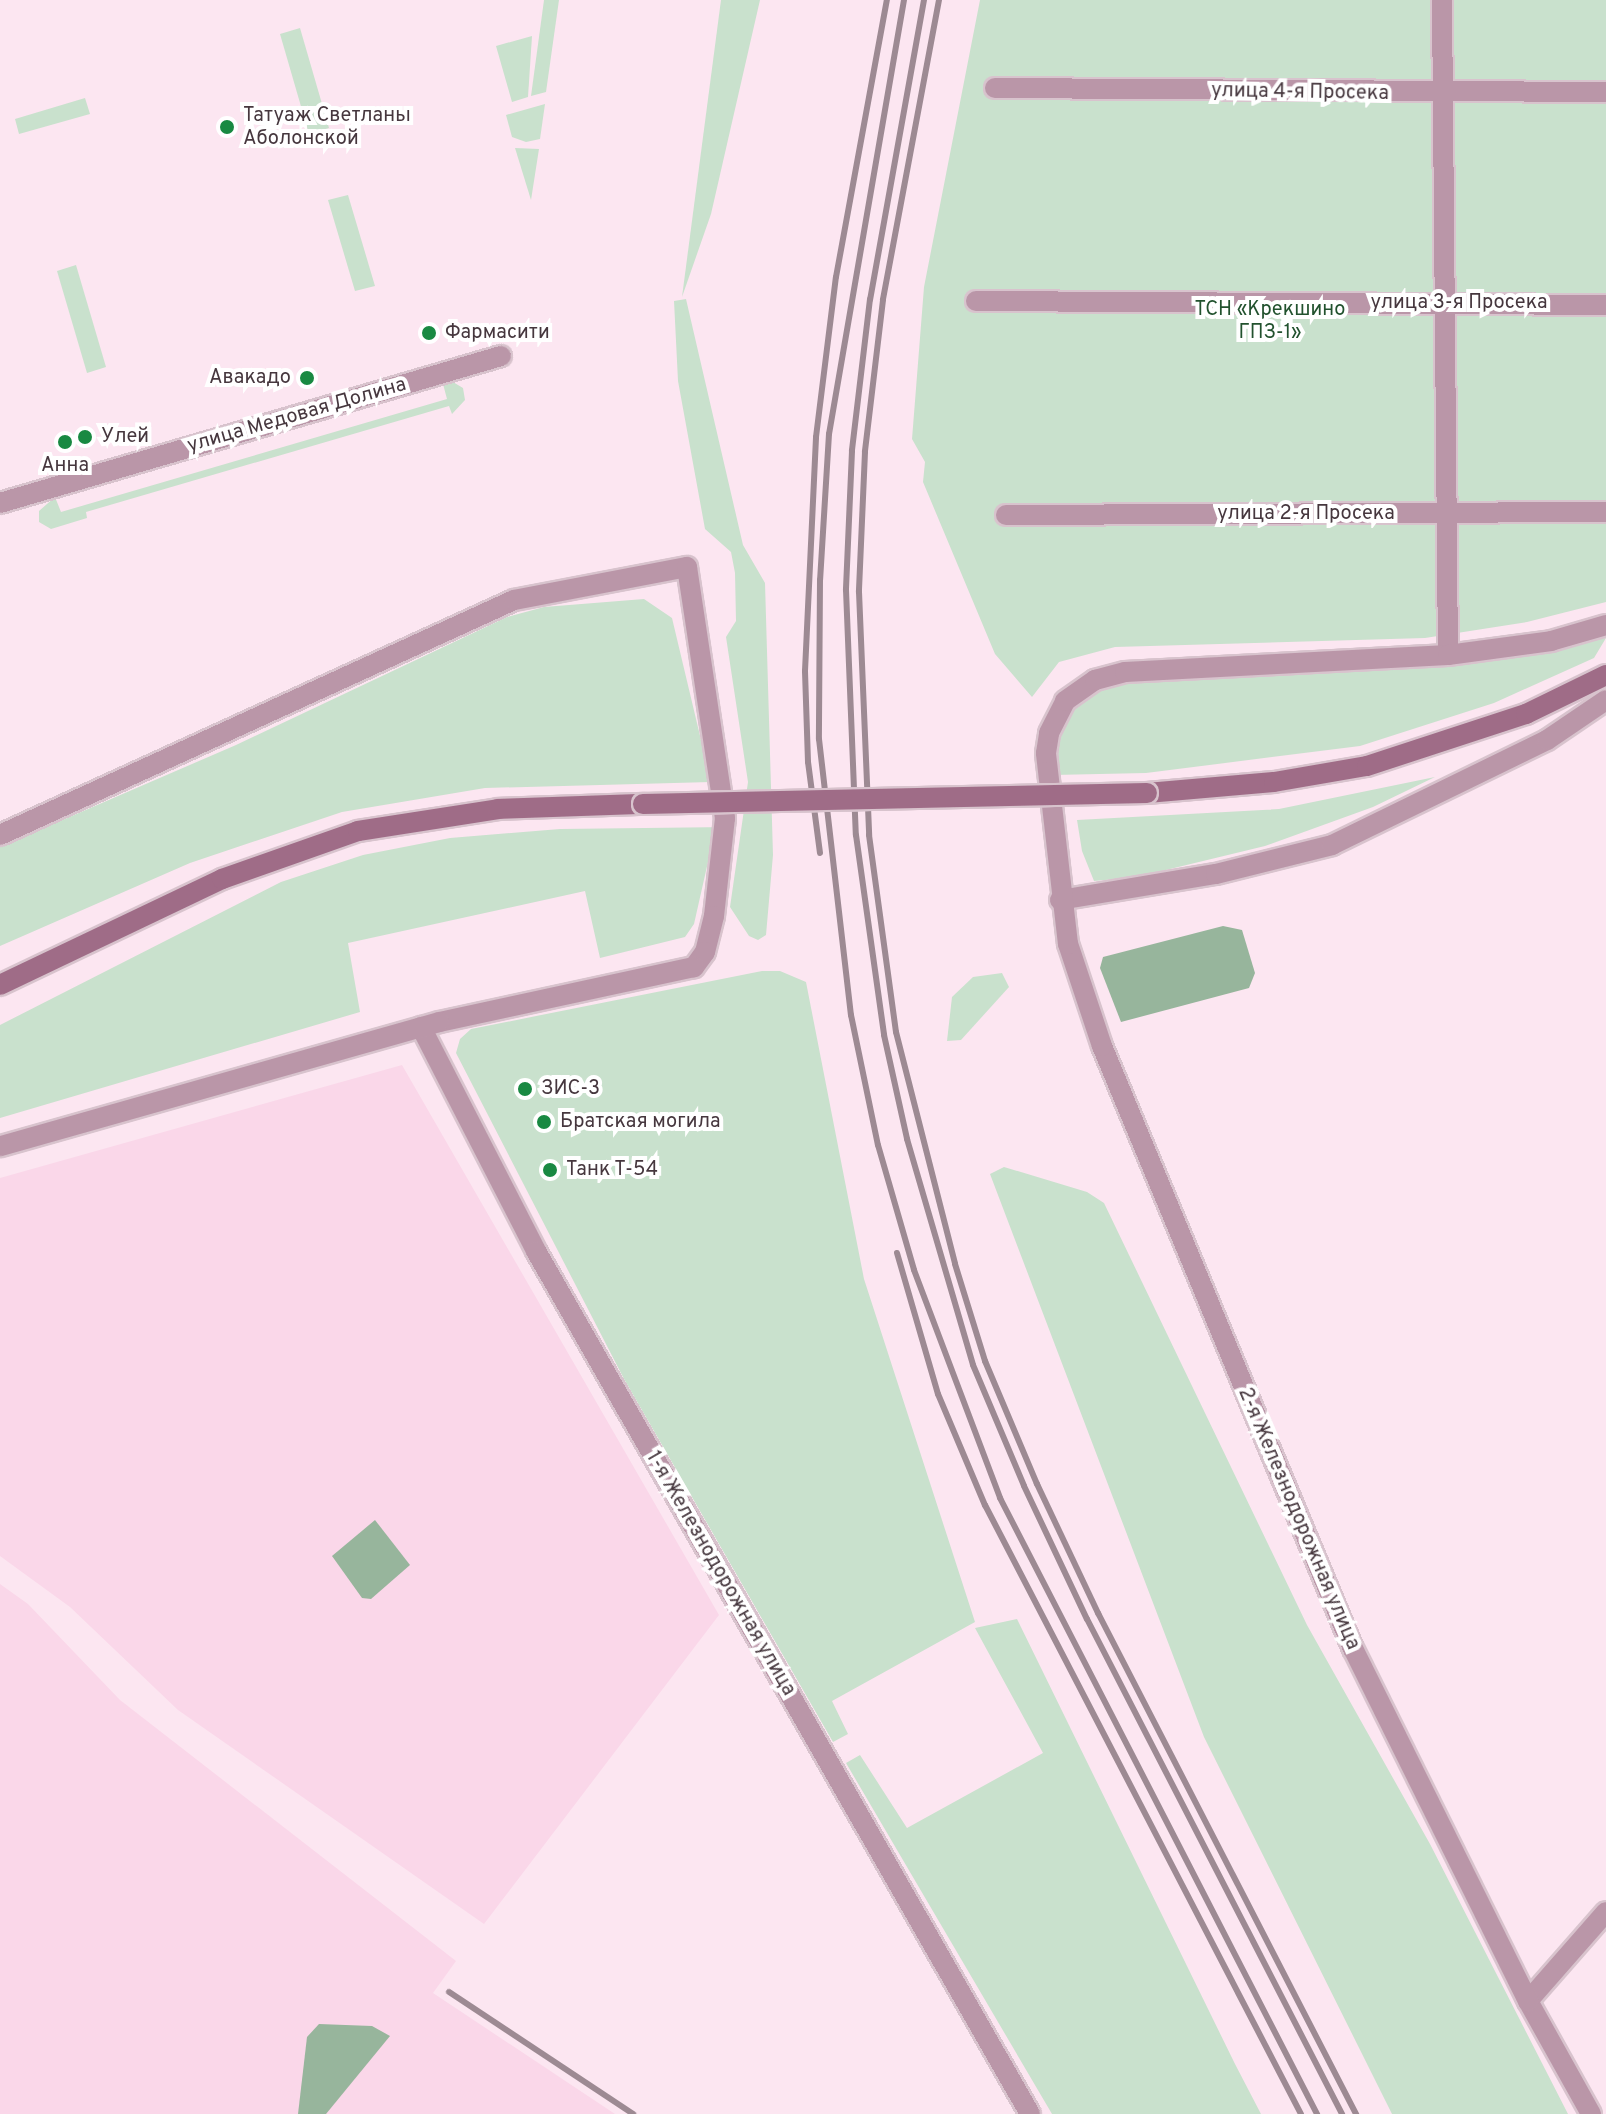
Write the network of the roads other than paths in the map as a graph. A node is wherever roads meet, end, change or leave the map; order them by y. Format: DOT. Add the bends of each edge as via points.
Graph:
graph roads {
  1 [pos="1442,0"];
  2 [pos="995,88"];
  3 [pos="1606,92"];
  4 [pos="1442,95"];
  5 [pos="976,301"];
  6 [pos="1445,303"];
  7 [pos="1606,305"];
  8 [pos="501,356"];
  9 [pos="0,503"];
  10 [pos="1606,512"];
  11 [pos="1449,513"];
  12 [pos="1006,515"];
  13 [pos="1606,625"];
  14 [pos="1448,655"];
  15 [pos="1606,675"];
  16 [pos="1606,700"];
  17 [pos="0,835"];
  18 [pos="1060,900"];
  19 [pos="0,985"];
  20 [pos="421,1027"];
  21 [pos="0,1146"];
  22 [pos="1606,1912"];
  23 [pos="1528,2001"];
  24 [pos="1030,2114"];
  25 [pos="1591,2114"];
  1 -- 4 [label="street"];
  2 -- 4 [label="street, улица 4-я Просека"];
  3 -- 4 [label="street, улица 4-я Просека"];
  4 -- 6 [label="street"];
  5 -- 6 [label="street, улица 3-я Просека"];
  6 -- 7 [label="street, улица 3-я Просека"];
  6 -- 11 [label="street"];
  8 -- 9 [label="street, улица Медовая Долина"];
  10 -- 11 [label="street, улица 2-я Просека"];
  11 -- 12 [label="street, улица 2-я Просека"];
  11 -- 14 [label="street"];
  13 -- 14 [label="street, 2-я Железнодорожная улица" via="1551,641"];
  14 -- 18 [label="street, 2-я Железнодорожная улица" via="1155,669 1125,672 1082,688 1059,710 1046,753"];
  15 -- 19 [label="main road, bridge" via="1526,714 1376,764 1274,782 1147,793 498,809 358,831 222,879"];
  16 -- 18 [label="street" via="1547,740 1332,845 1216,874"];
  17 -- 20 [label="street" via="514,600 687,567 725,818 714,916 703,958 679,974"];
  18 -- 23 [label="street, 2-я Железнодорожная улица" via="1068,944 1102,1046 1322,1580"];
  20 -- 21 [label="street"];
  20 -- 24 [label="street, 1-я Железнодорожная улица" via="536,1251"];
  22 -- 23 [label="street"];
  23 -- 25 [label="street, 2-я Железнодорожная улица"];
}
